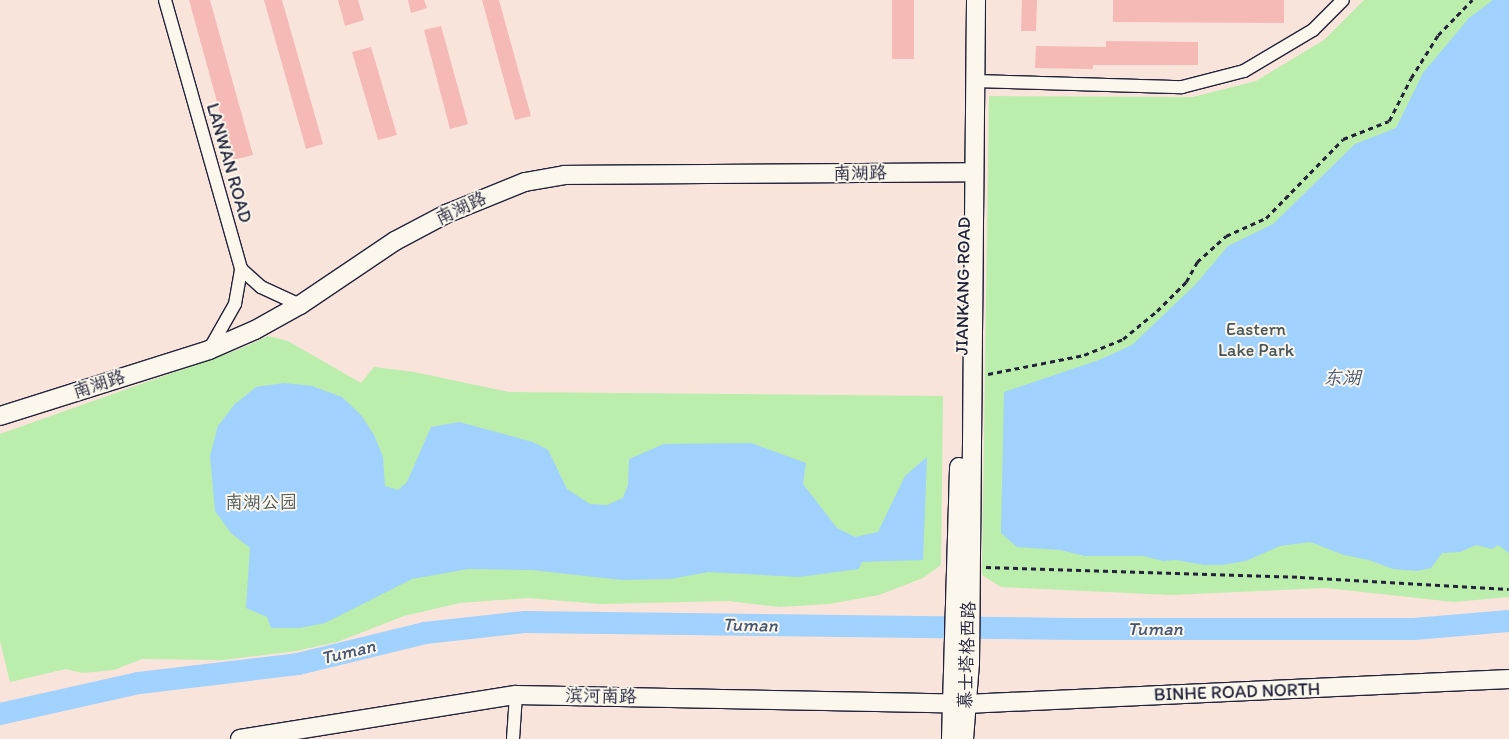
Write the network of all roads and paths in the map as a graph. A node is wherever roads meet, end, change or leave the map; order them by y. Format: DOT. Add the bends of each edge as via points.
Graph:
graph roads {
  1 [pos="165,0"];
  2 [pos="966,0"];
  3 [pos="976,0"];
  4 [pos="1343,0"];
  5 [pos="1472,0"];
  6 [pos="975,81"];
  7 [pos="964,172"];
  8 [pos="241,269"];
  9 [pos="300,305"];
  10 [pos="209,350"];
  11 [pos="972,377"];
  12 [pos="0,416"];
  13 [pos="965,569"];
  14 [pos="1509,589"];
  15 [pos="1509,679"];
  16 [pos="516,695"];
  17 [pos="959,704"];
  18 [pos="240,739"];
  19 [pos="513,739"];
  20 [pos="951,739"];
  21 [pos="964,739"];
  1 -- 8 [label="street, LANWAN ROAD"];
  2 -- 7 [label="main road, JIANKANG ROAD"];
  3 -- 6 [label="main road, JIANKANG ROAD"];
  4 -- 6 [label="street" via="1313,30 1244,71 1182,87"];
  5 -- 11 [label="path" via="1438,34 1389,121 1343,139 1266,218 1226,236 1197,262 1186,282 1123,339 1084,355"];
  6 -- 11 [label="main road, JIANKANG ROAD"];
  7 -- 9 [label="main road, 南湖路" via="564,175 525,182 446,214 395,241"];
  7 -- 13 [label="main road, JIANKANG ROAD" via="962,398"];
  8 -- 9 [label="street" via="261,288"];
  8 -- 10 [label="street" via="235,304"];
  9 -- 10 [label="main road, 南湖路"];
  10 -- 12 [label="main road, 南湖路"];
  11 -- 13 [label="main road, JIANKANG ROAD"];
  13 -- 14 [label="path" via="1300,577"];
  13 -- 17 [label="main road, 慕士塔格西路"];
  15 -- 17 [label="main road, BINHE ROAD NORTH"];
  16 -- 17 [label="main road, 滨河南路"];
  16 -- 18 [label="main road, 滨河南路"];
  16 -- 19 [label="street"];
  17 -- 20 [label="main road, 慕士塔格西路"];
  17 -- 21 [label="main road, 慕士塔格西路"];
}
